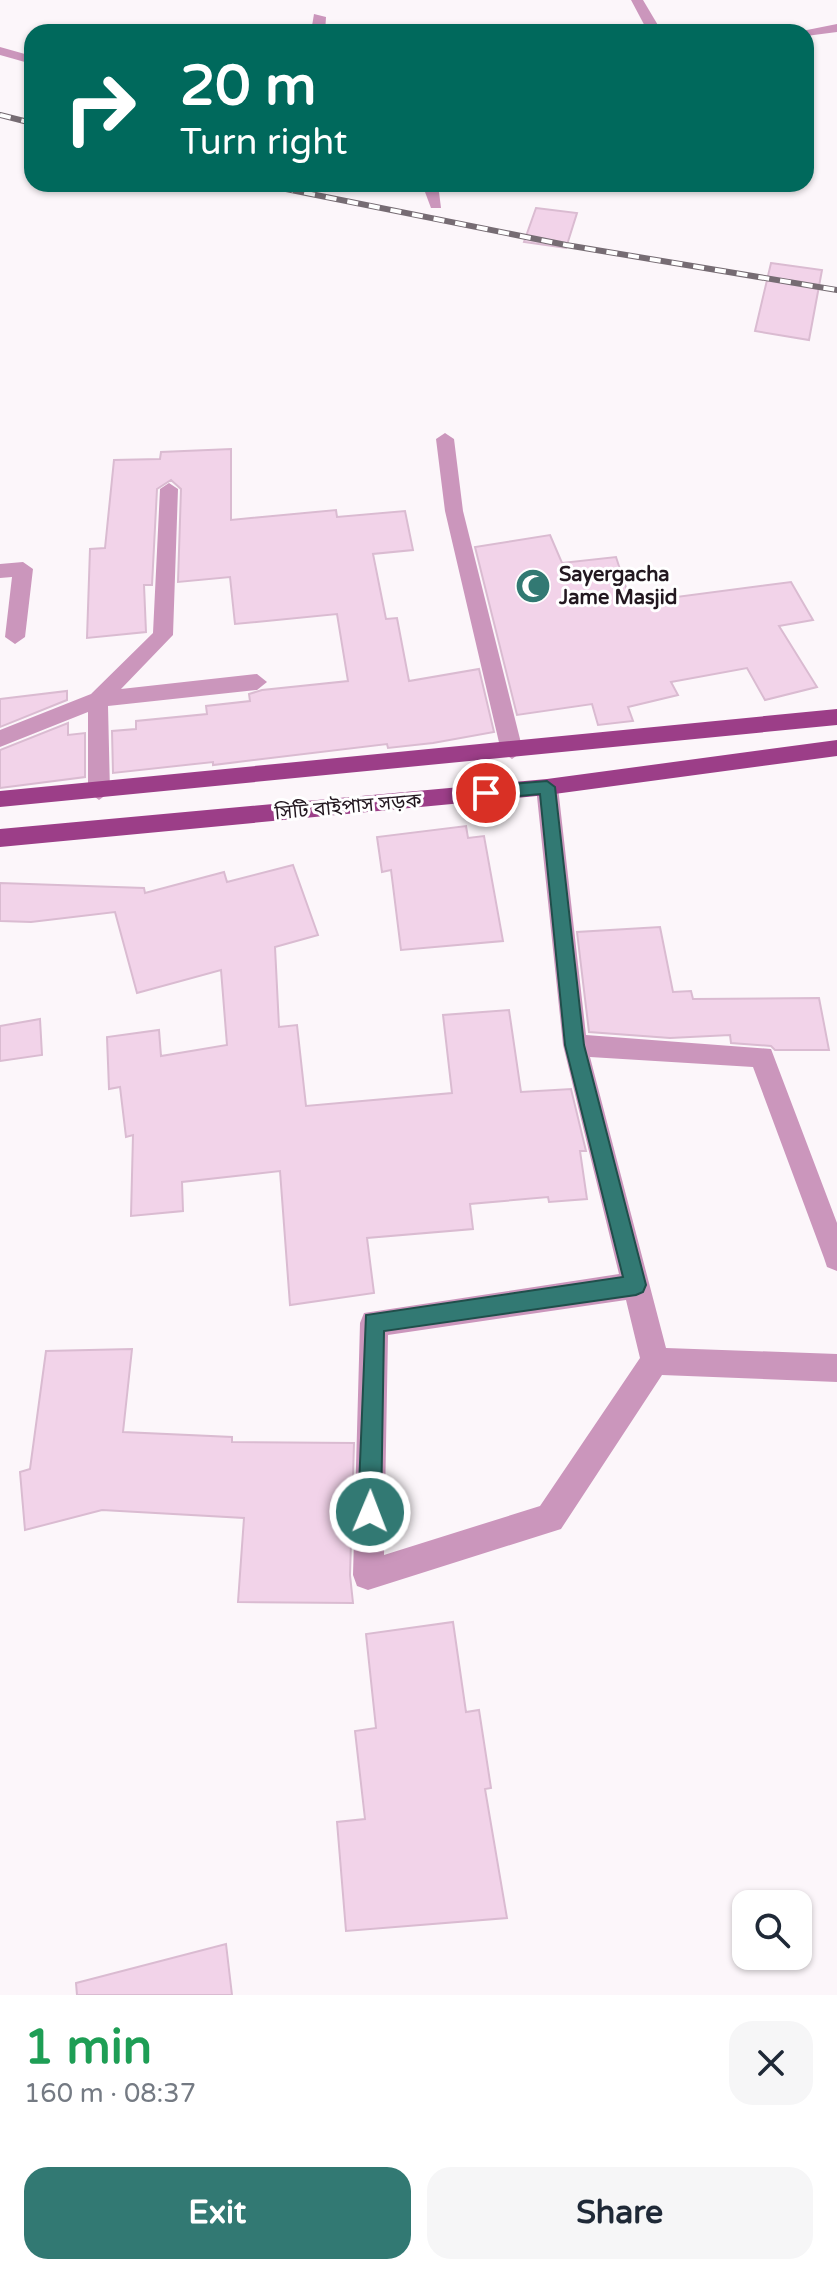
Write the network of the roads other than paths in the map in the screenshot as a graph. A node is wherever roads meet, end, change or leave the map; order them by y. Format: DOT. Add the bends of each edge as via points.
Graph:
graph roads {
  1 [pos="637,0"];
  2 [pos="319,17"];
  3 [pos="319,24"];
  4 [pos="650,24"];
  5 [pos="837,28"];
  6 [pos="814,31"];
  7 [pos="0,51"];
  8 [pos="24,58"];
  9 [pos="432,192"];
  10 [pos="436,205"];
  11 [pos="445,439"];
  12 [pos="169,489"];
  13 [pos="0,571"];
  14 [pos="15,637"];
  15 [pos="257,682"];
  16 [pos="98,699"];
  17 [pos="837,717"];
  18 [pos="0,739"];
  19 [pos="837,748"];
  20 [pos="512,751"];
  21 [pos="547,787"];
  22 [pos="99,792"];
  23 [pos="0,799"];
  24 [pos="0,838"];
  25 [pos="575,1045"];
  26 [pos="837,1258"];
  27 [pos="636,1285"];
  28 [pos="655,1361"];
  29 [pos="837,1368"];
  1 -- 4 [label="street"];
  2 -- 3 [label="street"];
  5 -- 6 [label="street"];
  7 -- 8 [label="street"];
  9 -- 10 [label="street"];
  11 -- 20 [label="street" via="454,511"];
  12 -- 16 [label="street" via="163,635"];
  13 -- 14 [label="street" via="23,569"];
  15 -- 16 [label="street"];
  16 -- 18 [label="street"];
  16 -- 22 [label="street"];
  17 -- 20 [label="main road"];
  19 -- 21 [label="main road, সিটি বাইপাস সড়ক"];
  20 -- 22 [label="main road"];
  21 -- 24 [label="main road, সিটি বাইপাস সড়ক"];
  21 -- 25 [label="street"];
  22 -- 23 [label="main road"];
  25 -- 26 [label="street" via="762,1057"];
  25 -- 27 [label="street"];
  27 -- 28 [label="street"];
  27 -- 28 [label="street" via="374,1323 368,1575 550,1518"];
  28 -- 29 [label="street"];
}
